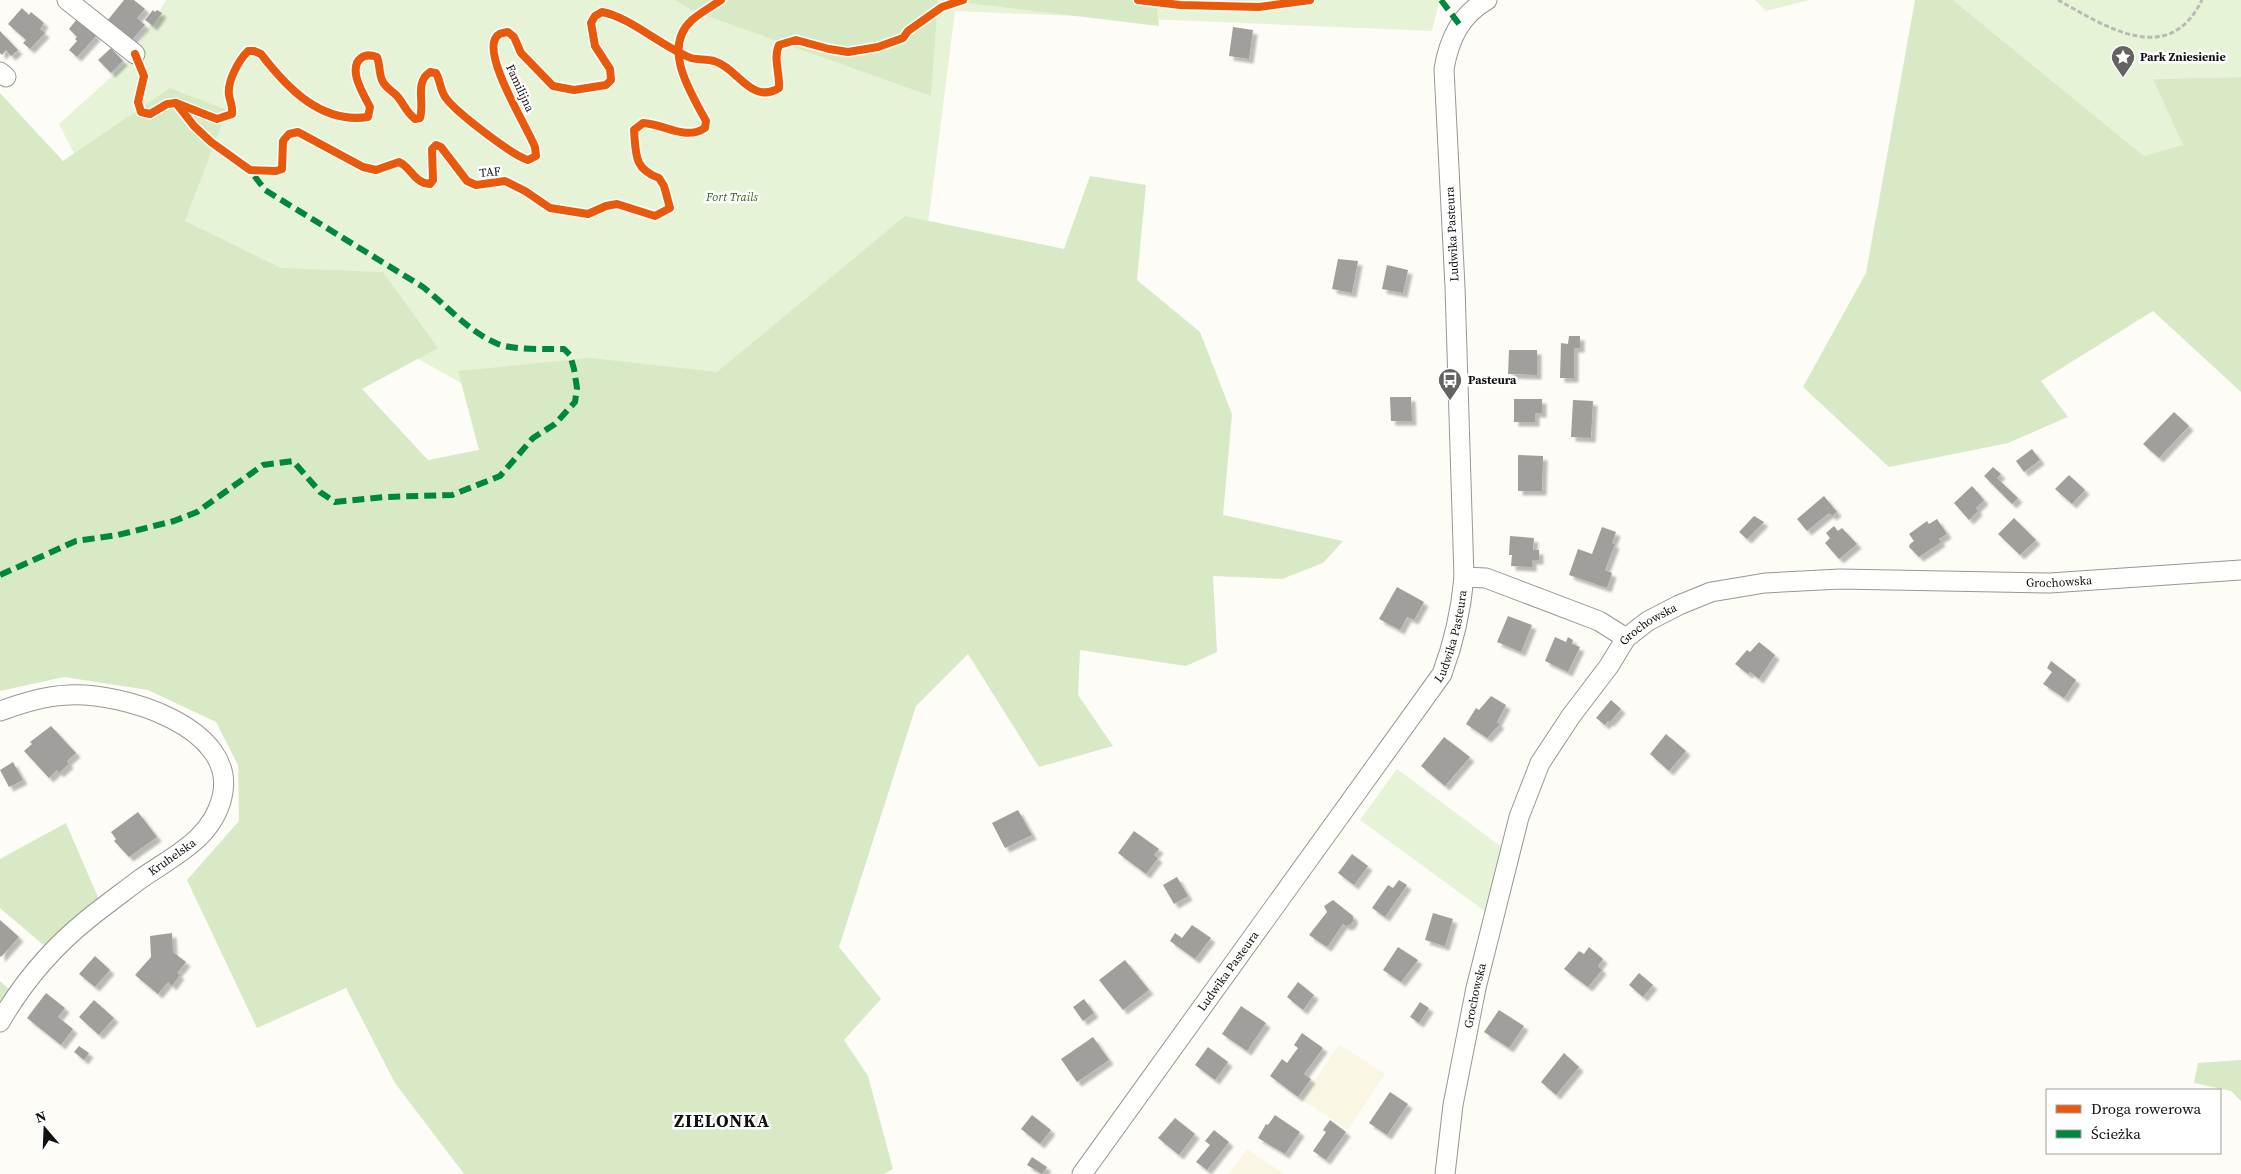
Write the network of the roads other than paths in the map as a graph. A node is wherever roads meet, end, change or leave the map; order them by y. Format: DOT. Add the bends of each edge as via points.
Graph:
graph roads {
  1 [pos="67,0"];
  2 [pos="1487,0"];
  3 [pos="135,54"];
  4 [pos="2241,570"];
  5 [pos="1464,577"];
  6 [pos="1626,638"];
  7 [pos="0,712"];
  8 [pos="0,1022"];
  9 [pos="1082,1174"];
  10 [pos="1445,1174"];
  1 -- 3 [label="street"];
  2 -- 5 [label="street, Ludwika Pasteura" via="1459,24 1447,52 1444,69"];
  4 -- 6 [label="street, Grochowska" via="2050,583 1840,579 1765,583 1702,596 1648,621"];
  5 -- 6 [label="street" via="1486,578 1599,621"];
  5 -- 9 [label="street, Ludwika Pasteura" via="1461,610 1442,674"];
  6 -- 10 [label="street, Grochowska" via="1540,762 1519,817 1476,988 1453,1105"];
  7 -- 8 [label="street, Kruhelska" via="37,698 71,694 113,699 163,714 187,727 205,741 224,777 218,812 203,834 87,920 33,972"];
}
